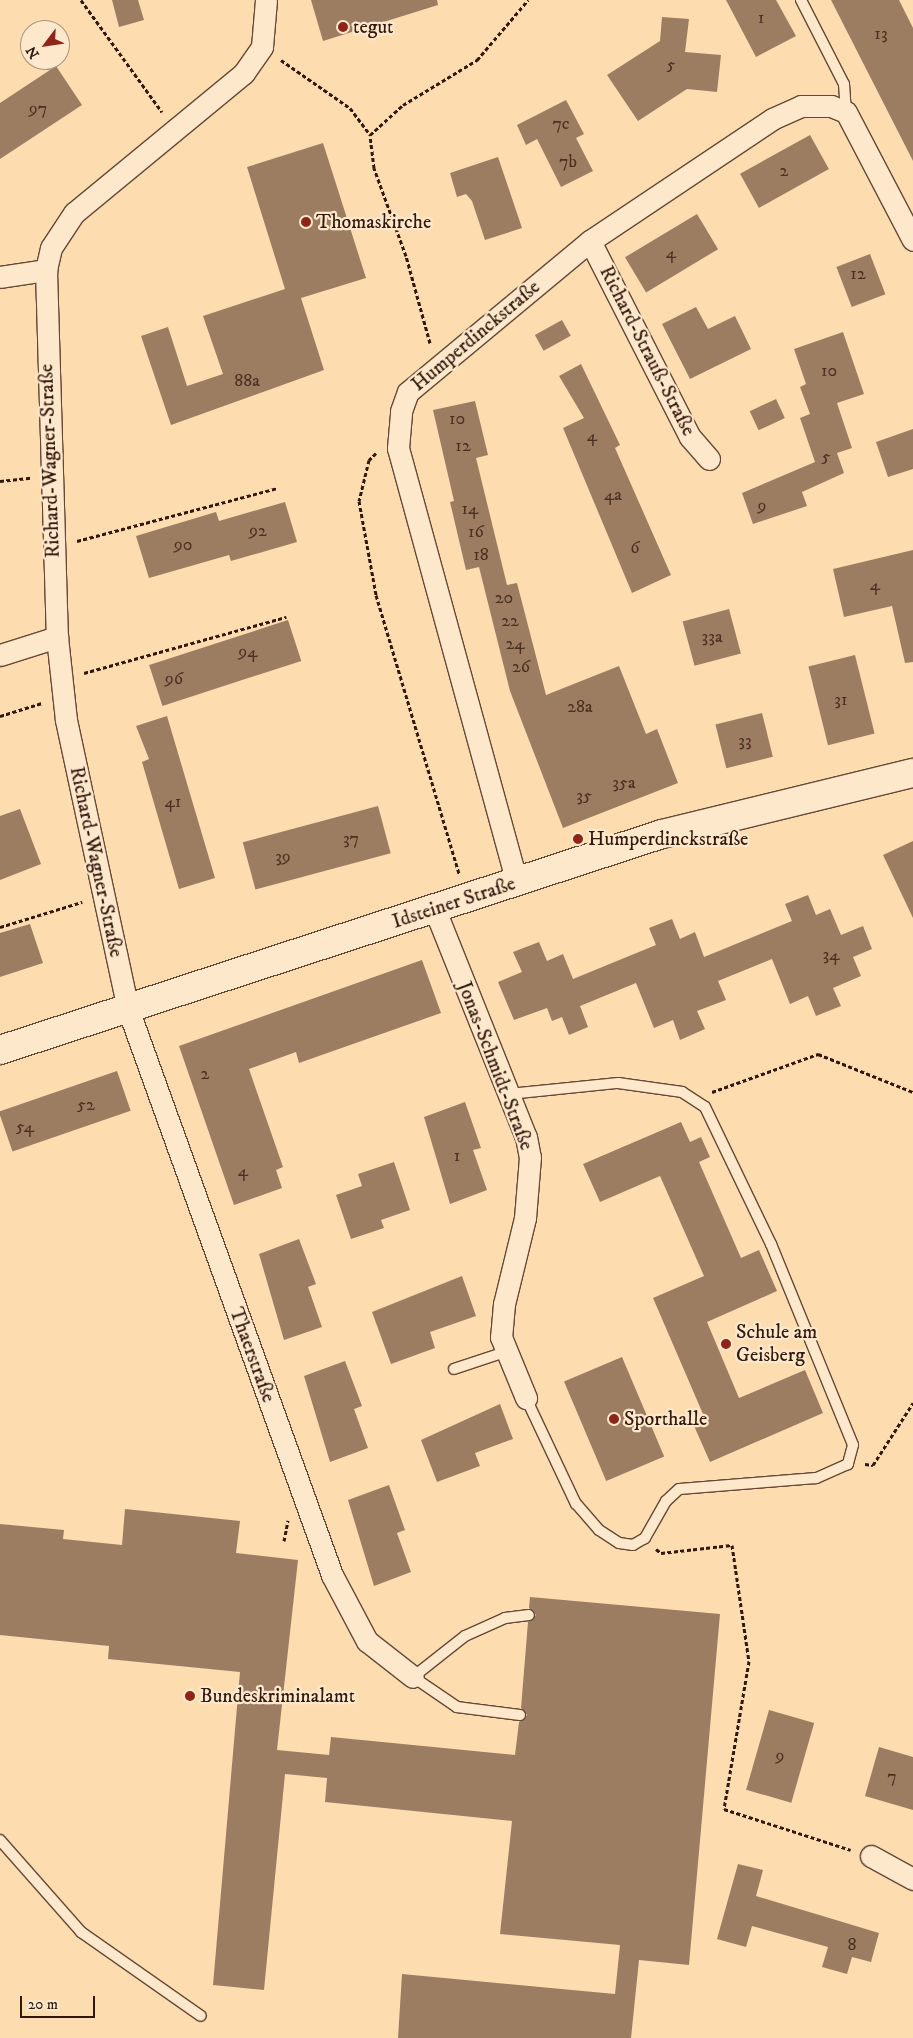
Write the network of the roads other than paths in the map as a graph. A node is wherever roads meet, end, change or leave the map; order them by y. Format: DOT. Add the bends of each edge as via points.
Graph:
graph roads {
  1 [pos="266,0"];
  2 [pos="801,0"];
  3 [pos="846,112"];
  4 [pos="913,240"];
  5 [pos="590,241"];
  6 [pos="46,270"];
  7 [pos="0,277"];
  8 [pos="708,459"];
  9 [pos="57,637"];
  10 [pos="0,655"];
  11 [pos="913,773"];
  12 [pos="518,883"];
  13 [pos="435,910"];
  14 [pos="128,1009"];
  15 [pos="0,1050"];
  16 [pos="509,1094"];
  17 [pos="505,1352"];
  18 [pos="454,1369"];
  19 [pos="526,1398"];
  20 [pos="529,1615"];
  21 [pos="412,1677"];
  22 [pos="520,1715"];
  23 [pos="0,1840"];
  24 [pos="871,1856"];
  25 [pos="913,1879"];
  26 [pos="201,2016"];
  1 -- 6 [label="street, Richard-Wagner-Straße" via="268,21 262,46 244,73 74,213 59,231"];
  2 -- 3 [label="lane" via="844,84"];
  3 -- 4 [label="street"];
  3 -- 5 [label="street, Humperdinckstraße" via="816,104 772,119"];
  5 -- 8 [label="street, Richard-Strauß-Straße" via="690,437"];
  5 -- 12 [label="street, Humperdinckstraße" via="408,392 399,433 398,448"];
  6 -- 7 [label="street"];
  6 -- 9 [label="street, Richard-Wagner-Straße" via="49,476"];
  9 -- 10 [label="street"];
  9 -- 14 [label="street, Richard-Wagner-Straße" via="63,687 102,896"];
  11 -- 12 [label="street, Idsteiner Straße" via="717,819"];
  12 -- 13 [label="street, Idsteiner Straße"];
  13 -- 14 [label="street, Idsteiner Straße"];
  13 -- 16 [label="street, Jonas-Schmidt-Straße"];
  14 -- 15 [label="street, Idsteiner Straße"];
  14 -- 21 [label="street, Thaerstraße" via="332,1575 367,1641"];
  16 -- 17 [label="street, Jonas-Schmidt-Straße" via="526,1137 530,1175 504,1304"];
  16 -- 19 [label="lane" via="618,1083 695,1098 714,1124 822,1366 853,1445 848,1464 816,1478 680,1489 666,1501 645,1538 633,1545 619,1543 599,1530 576,1504"];
  17 -- 18 [label="lane"];
  17 -- 19 [label="street, Jonas-Schmidt-Straße"];
  20 -- 21 [label="lane" via="505,1618 465,1636"];
  21 -- 22 [label="lane" via="458,1707"];
  23 -- 26 [label="lane" via="81,1932"];
  24 -- 25 [label="street"];
}
